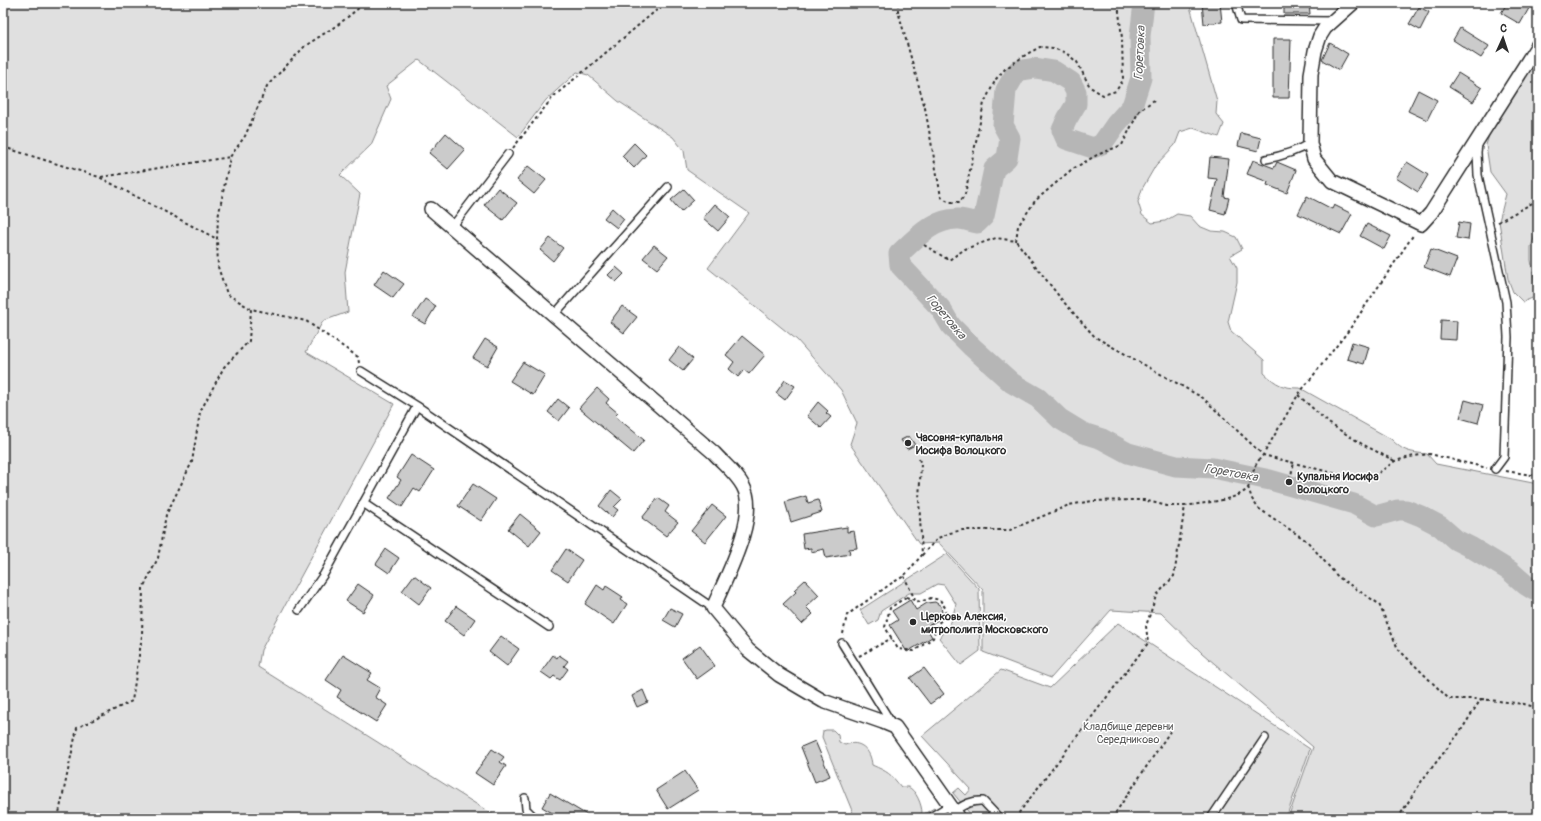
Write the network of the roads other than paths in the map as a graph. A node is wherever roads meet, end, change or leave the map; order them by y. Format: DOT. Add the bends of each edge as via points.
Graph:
graph roads {
  1 [pos="1236,3"];
  2 [pos="1352,3"];
  3 [pos="1333,21"];
  4 [pos="1538,45"];
  5 [pos="1480,136"];
  6 [pos="1310,143"];
  7 [pos="508,154"];
  8 [pos="1266,159"];
  9 [pos="668,187"];
  10 [pos="431,209"];
  11 [pos="452,227"];
  12 [pos="554,316"];
  13 [pos="361,371"];
  14 [pos="417,406"];
  15 [pos="1495,469"];
  16 [pos="363,503"];
  17 [pos="713,608"];
  18 [pos="300,610"];
  19 [pos="549,627"];
  20 [pos="842,642"];
  21 [pos="895,727"];
  22 [pos="1265,738"];
  23 [pos="525,798"];
  24 [pos="954,811"];
  25 [pos="535,818"];
  26 [pos="929,818"];
  27 [pos="999,818"];
  28 [pos="1211,818"];
  1 -- 3 [label="lane" via="1241,20"];
  2 -- 3 [label="street"];
  3 -- 6 [label="street" via="1320,36 1315,51"];
  4 -- 5 [label="street"];
  5 -- 6 [label="street" via="1431,213 1421,224 1332,181 1314,159"];
  5 -- 15 [label="lane" via="1477,152 1478,174 1505,290 1508,337 1504,457"];
  6 -- 8 [label="lane" via="1297,151"];
  7 -- 11 [label="lane"];
  9 -- 12 [label="lane"];
  10 -- 11 [label="street"];
  11 -- 12 [label="street"];
  12 -- 17 [label="street" via="714,454 744,487 748,505 744,536"];
  13 -- 14 [label="lane"];
  14 -- 16 [label="lane"];
  14 -- 17 [label="lane"];
  16 -- 18 [label="lane" via="324,574"];
  16 -- 19 [label="lane"];
  17 -- 21 [label="street" via="748,650 779,675 823,701"];
  20 -- 21 [label="lane"];
  21 -- 24 [label="street"];
  22 -- 28 [label="lane"];
  23 -- 25 [label="lane" via="526,809"];
  24 -- 26 [label="lane"];
  24 -- 27 [label="lane" via="966,803 983,801"];
}
